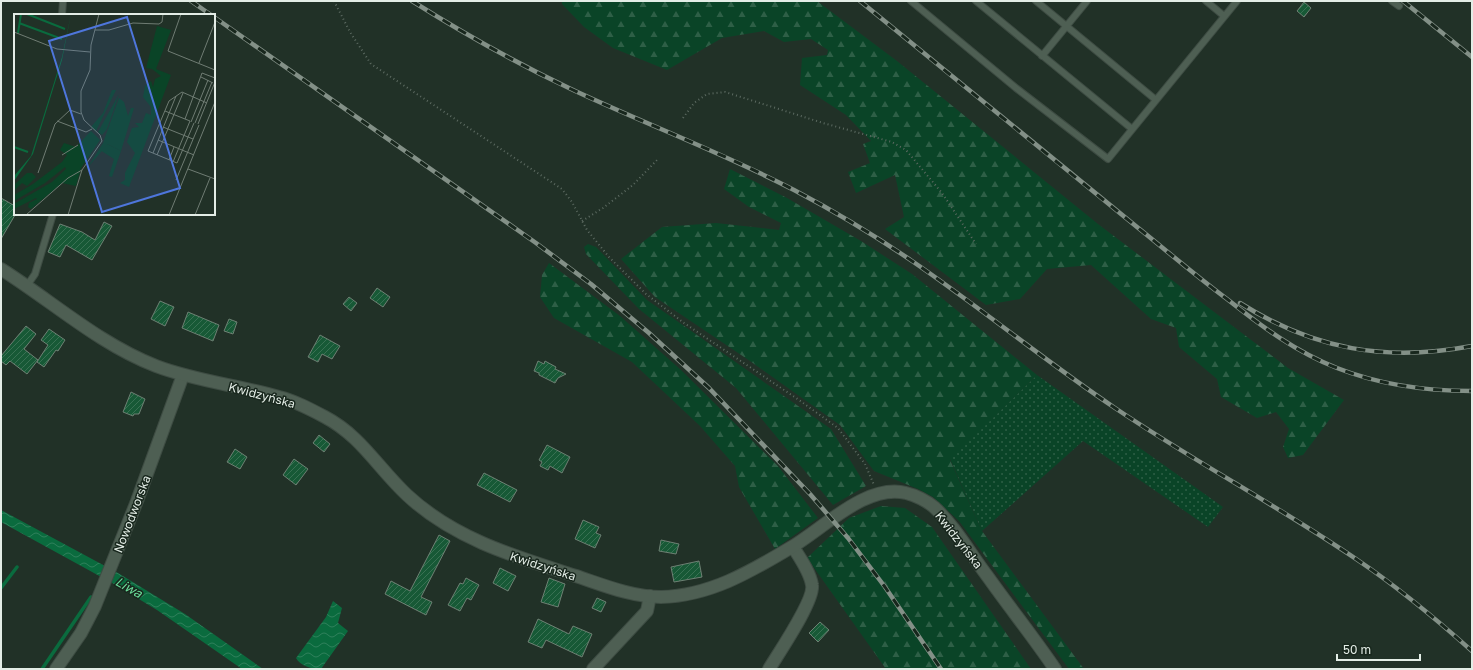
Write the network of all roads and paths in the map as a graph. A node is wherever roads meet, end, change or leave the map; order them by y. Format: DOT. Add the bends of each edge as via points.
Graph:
graph roads {
  1 [pos="63,1"];
  2 [pos="334,1"];
  3 [pos="911,1"];
  4 [pos="976,1"];
  5 [pos="1036,1"];
  6 [pos="1087,1"];
  7 [pos="1206,1"];
  8 [pos="1237,1"];
  9 [pos="1392,1"];
  10 [pos="1398,6"];
  11 [pos="62,14"];
  12 [pos="1224,16"];
  13 [pos="1067,26"];
  14 [pos="1042,56"];
  15 [pos="1156,100"];
  16 [pos="683,118"];
  17 [pos="1132,129"];
  18 [pos="657,160"];
  19 [pos="53,215"];
  20 [pos="582,221"];
  21 [pos="976,244"];
  22 [pos="1,269"];
  23 [pos="26,287"];
  24 [pos="183,375"];
  25 [pos="878,493"];
  26 [pos="793,546"];
  27 [pos="650,596"];
  28 [pos="56,669"];
  29 [pos="593,669"];
  30 [pos="768,669"];
  31 [pos="1055,669"];
  1 -- 11 [label="lane"];
  2 -- 20 [label="path" via="371,64 562,189"];
  3 -- 17 [label="lane" via="1016,88 1108,159"];
  4 -- 14 [label="lane"];
  5 -- 13 [label="lane"];
  6 -- 13 [label="lane"];
  7 -- 12 [label="lane"];
  8 -- 12 [label="lane"];
  9 -- 10 [label="lane"];
  12 -- 15 [label="lane"];
  13 -- 14 [label="lane"];
  13 -- 15 [label="lane"];
  14 -- 17 [label="lane"];
  15 -- 17 [label="lane"];
  16 -- 21 [label="path" via="694,103 707,94 725,92 892,142 906,150 942,193"];
  18 -- 20 [label="path" via="633,185"];
  19 -- 23 [label="lane" via="34,274"];
  20 -- 25 [label="path" via="609,257 646,294 684,323 838,428 865,464"];
  22 -- 23 [label="street, Kwidzyńska"];
  23 -- 24 [label="street, Kwidzyńska" via="133,356"];
  24 -- 27 [label="street, Kwidzyńska" via="280,397 329,419 356,439 406,495 431,515 474,540 584,579 633,594"];
  24 -- 28 [label="street, Nowodworska" via="95,606"];
  25 -- 26 [label="street, Kwidzyńska" via="860,500"];
  25 -- 31 [label="street, Kwidzyńska" via="906,493 933,506 955,531"];
  26 -- 27 [label="street, Kwidzyńska" via="738,577 706,590 680,596"];
  26 -- 30 [label="street" via="810,576 811,595"];
  27 -- 29 [label="street" via="647,611"];
}
